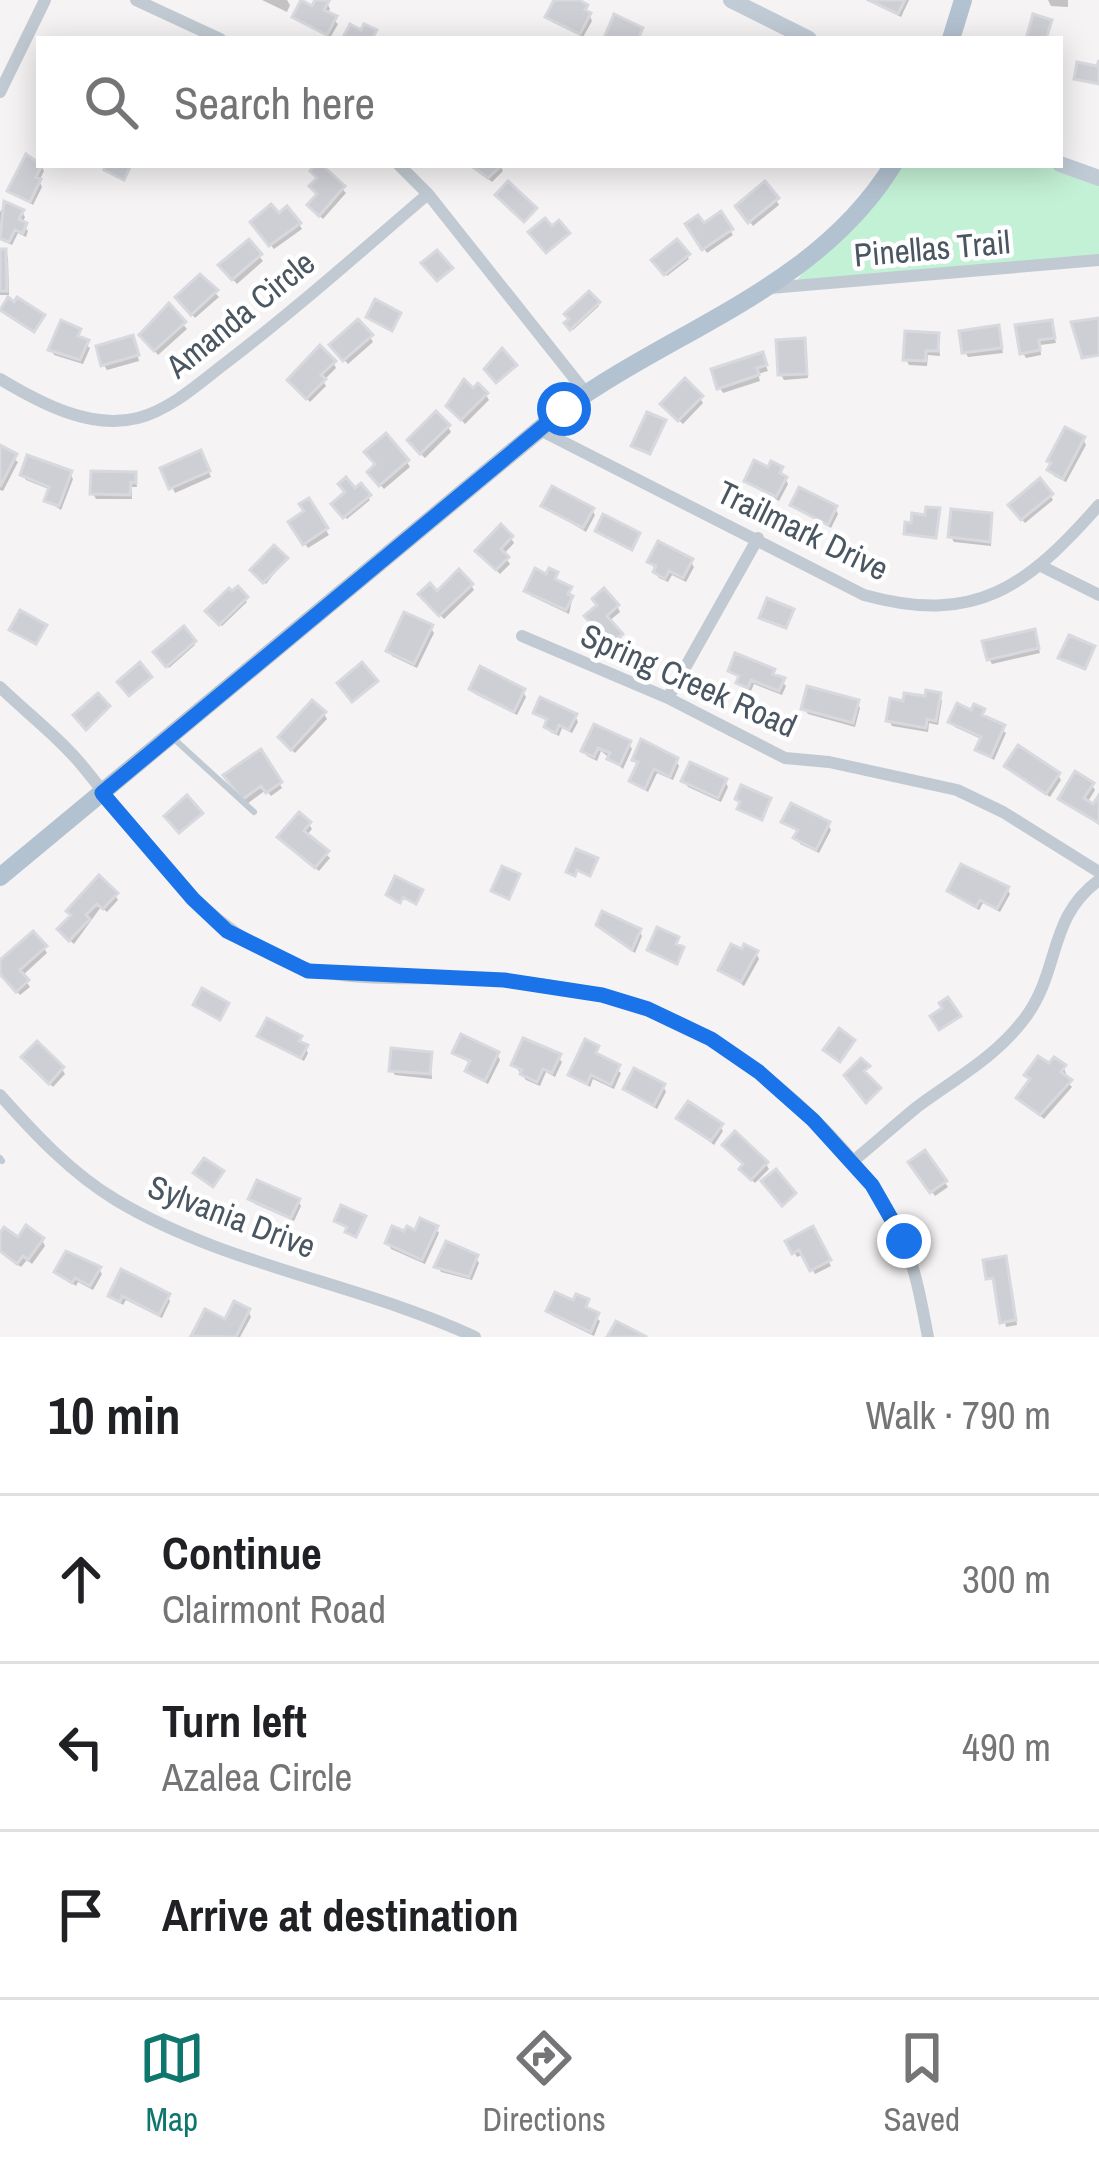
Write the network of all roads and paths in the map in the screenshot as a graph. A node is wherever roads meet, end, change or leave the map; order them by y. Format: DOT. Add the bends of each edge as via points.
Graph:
graph roads {
  1 [pos="45,0"];
  2 [pos="136,0"];
  3 [pos="731,0"];
  4 [pos="963,0"];
  5 [pos="214,36"];
  6 [pos="803,36"];
  7 [pos="952,36"];
  8 [pos="0,92"];
  9 [pos="1063,165"];
  10 [pos="401,168"];
  11 [pos="890,168"];
  12 [pos="1099,178"];
  13 [pos="428,194"];
  14 [pos="1099,260"];
  15 [pos="769,288"];
  16 [pos="0,380"];
  17 [pos="586,393"];
  18 [pos="538,429"];
  19 [pos="1099,505"];
  20 [pos="758,538"];
  21 [pos="1041,566"];
  22 [pos="1099,595"];
  23 [pos="522,636"];
  24 [pos="0,687"];
  25 [pos="668,698"];
  26 [pos="170,736"];
  27 [pos="102,793"];
  28 [pos="254,812"];
  29 [pos="1099,876"];
  30 [pos="0,877"];
  31 [pos="0,1096"];
  32 [pos="852,1162"];
  33 [pos="476,1337"];
  34 [pos="928,1337"];
  1 -- 8 [label="street"];
  2 -- 5 [label="street"];
  3 -- 6 [label="main road"];
  4 -- 7 [label="main road"];
  9 -- 12 [label="main road"];
  10 -- 13 [label="street"];
  11 -- 15 [label="main road" via="846,228"];
  13 -- 16 [label="street, Amanda Circle" via="172,404 137,418 77,416"];
  13 -- 17 [label="street"];
  14 -- 15 [label="street, Pinellas Trail"];
  15 -- 17 [label="main road"];
  17 -- 18 [label="main road"];
  18 -- 20 [label="street, Trailmark Drive"];
  18 -- 26 [label="main road"];
  19 -- 21 [label="street, Trailmark Drive"];
  20 -- 21 [label="street, Trailmark Drive" via="864,595 908,607 1006,591"];
  20 -- 25 [label="street"];
  21 -- 22 [label="street"];
  23 -- 25 [label="street, Spring Creek Road"];
  24 -- 27 [label="street"];
  25 -- 29 [label="street, Spring Creek Road" via="785,758 957,790"];
  26 -- 27 [label="main road"];
  26 -- 28 [label="lane"];
  27 -- 30 [label="main road"];
  27 -- 32 [label="street" via="227,931 277,957 308,971 504,980 648,1009 759,1072"];
  29 -- 32 [label="street" via="1072,901 1052,967 1012,1035"];
  31 -- 33 [label="street, Sylvania Drive" via="81,1175 155,1220"];
  32 -- 34 [label="street" via="904,1241"];
}
